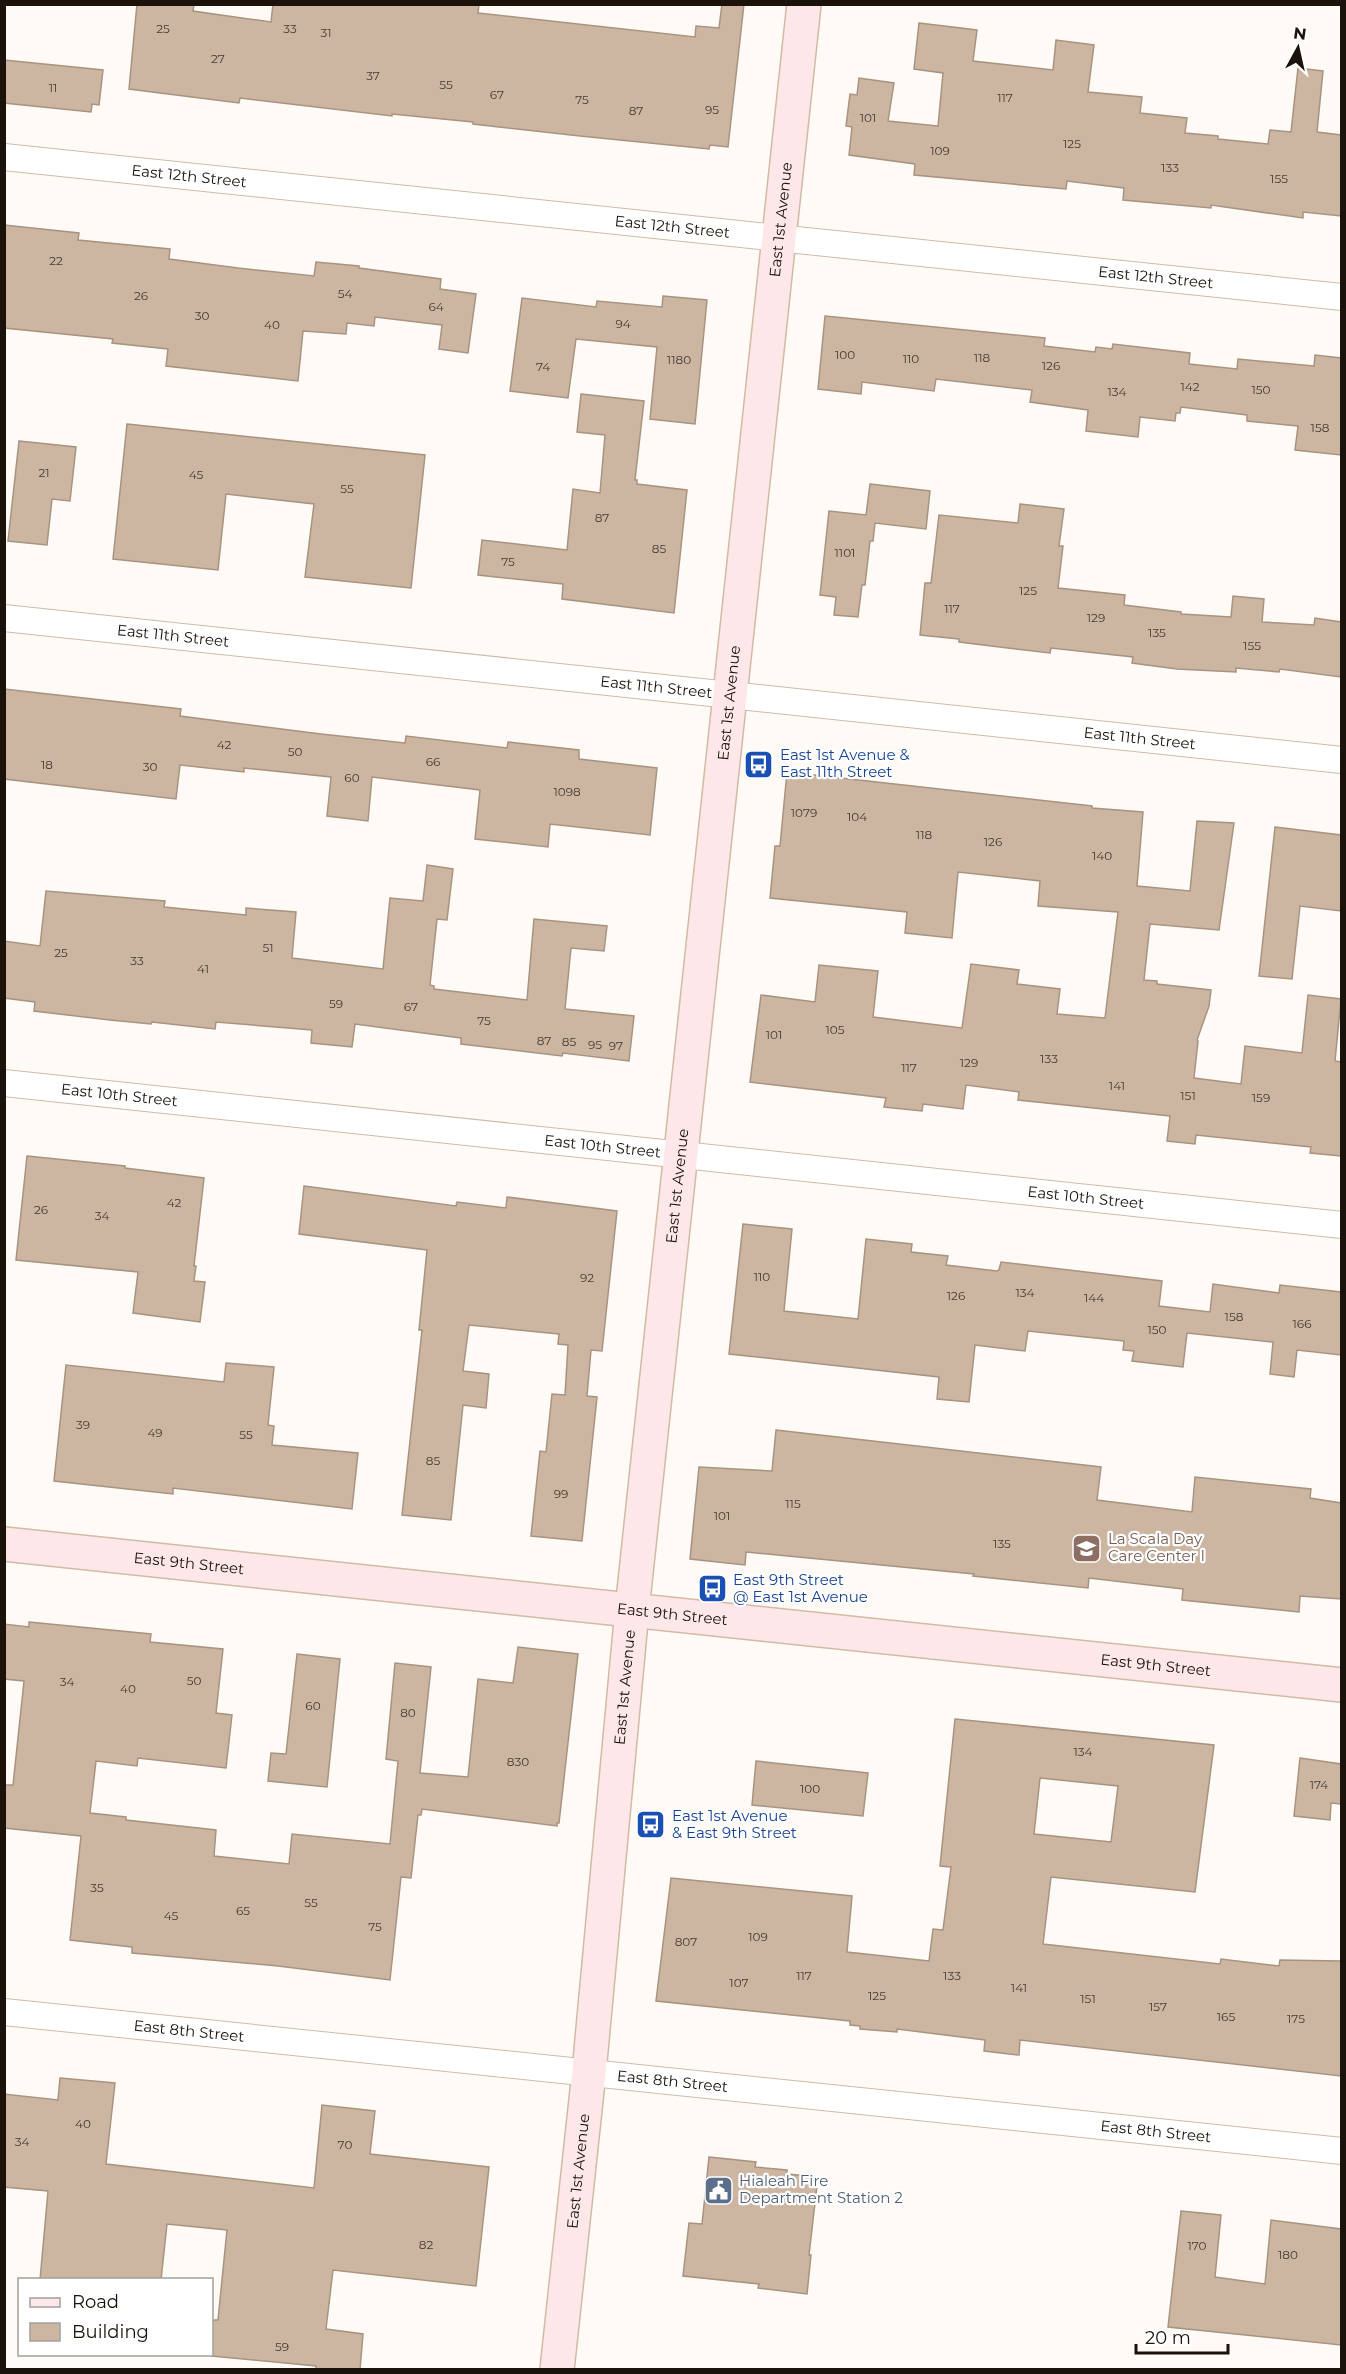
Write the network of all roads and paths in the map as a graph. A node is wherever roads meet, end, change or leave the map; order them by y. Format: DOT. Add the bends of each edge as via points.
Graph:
graph roads {
  1 [pos="804,4"];
  2 [pos="4,157"];
  3 [pos="778,237"];
  4 [pos="1341,297"];
  5 [pos="4,618"];
  6 [pos="729,695"];
  7 [pos="1341,760"];
  8 [pos="4,1083"];
  9 [pos="682,1154"];
  10 [pos="1341,1225"];
  11 [pos="4,1544"];
  12 [pos="632,1610"];
  13 [pos="1341,1685"];
  14 [pos="4,2012"];
  15 [pos="589,2072"];
  16 [pos="1341,2151"];
  17 [pos="557,2370"];
  1 -- 3 [label="street, East 1st Avenue"];
  2 -- 3 [label="street, East 12th Street"];
  3 -- 4 [label="street, East 12th Street"];
  3 -- 6 [label="street, East 1st Avenue"];
  5 -- 6 [label="street, East 11th Street"];
  6 -- 7 [label="street, East 11th Street"];
  6 -- 9 [label="street, East 1st Avenue"];
  8 -- 9 [label="street, East 10th Street"];
  9 -- 10 [label="street, East 10th Street"];
  9 -- 12 [label="street, East 1st Avenue"];
  11 -- 12 [label="street, East 9th Street"];
  12 -- 13 [label="street, East 9th Street"];
  12 -- 15 [label="street, East 1st Avenue"];
  14 -- 15 [label="street, East 8th Street"];
  15 -- 16 [label="street, East 8th Street"];
  15 -- 17 [label="street, East 1st Avenue"];
}
